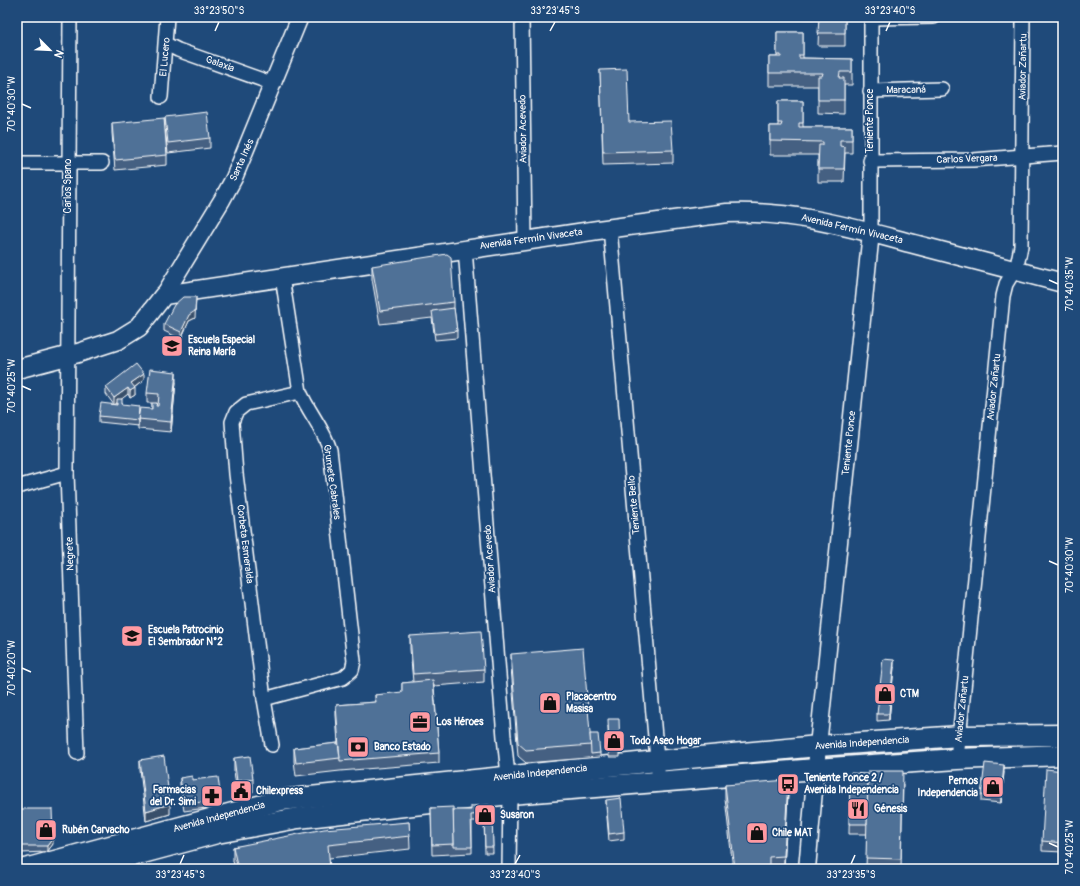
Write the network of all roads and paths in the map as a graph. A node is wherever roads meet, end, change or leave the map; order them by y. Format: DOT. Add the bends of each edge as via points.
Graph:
graph roads {
  1 [pos="70,17"];
  2 [pos="167,17"];
  3 [pos="177,17"];
  4 [pos="300,17"];
  5 [pos="522,17"];
  6 [pos="871,17"];
  7 [pos="934,17"];
  8 [pos="1023,17"];
  9 [pos="166,44"];
  10 [pos="274,84"];
  11 [pos="942,90"];
  12 [pos="870,91"];
  13 [pos="161,97"];
  14 [pos="1063,154"];
  15 [pos="1022,156"];
  16 [pos="870,161"];
  17 [pos="17,163"];
  18 [pos="69,163"];
  19 [pos="102,163"];
  20 [pos="610,228"];
  21 [pos="871,232"];
  22 [pos="524,240"];
  23 [pos="465,249"];
  24 [pos="1014,271"];
  25 [pos="282,277"];
  26 [pos="1063,283"];
  27 [pos="164,295"];
  28 [pos="67,356"];
  29 [pos="17,369"];
  30 [pos="300,392"];
  31 [pos="67,474"];
  32 [pos="17,487"];
  33 [pos="264,699"];
  34 [pos="1063,735"];
  35 [pos="960,736"];
  36 [pos="272,745"];
  37 [pos="818,746"];
  38 [pos="77,753"];
  39 [pos="1063,755"];
  40 [pos="957,759"];
  41 [pos="657,761"];
  42 [pos="816,769"];
  43 [pos="659,782"];
  44 [pos="509,785"];
  45 [pos="25,869"];
  46 [pos="83,869"];
  47 [pos="508,869"];
  48 [pos="807,869"];
  1 -- 18 [label="street, Carlos Spano"];
  2 -- 9 [label="street, El Lucero"];
  3 -- 9 [label="street"];
  4 -- 10 [label="street, Santa Inés"];
  5 -- 22 [label="street, Aviador Acevedo"];
  6 -- 7 [label="street"];
  6 -- 12 [label="street, Teniente Ponce"];
  8 -- 15 [label="street, Aviador Zañartu"];
  9 -- 10 [label="street, Galaxia"];
  9 -- 13 [label="street, El Lucero"];
  10 -- 27 [label="street, Santa Inés" via="234,178"];
  11 -- 12 [label="street, Maracaná"];
  12 -- 16 [label="street, Teniente Ponce"];
  14 -- 15 [label="street, Carlos Vergara"];
  15 -- 16 [label="street, Carlos Vergara" via="965,161"];
  15 -- 24 [label="street, Aviador Zañartu" via="1021,246"];
  16 -- 21 [label="street, Teniente Ponce"];
  17 -- 18 [label="street"];
  18 -- 19 [label="street"];
  18 -- 28 [label="street, Carlos Spano"];
  20 -- 21 [label="main road, Avenida Fermín Vivaceta" via="744,212 804,217"];
  20 -- 22 [label="main road, Avenida Fermín Vivaceta"];
  20 -- 41 [label="street, Teniente Bello"];
  21 -- 24 [label="main road, Avenida Fermín Vivaceta"];
  21 -- 37 [label="street, Teniente Ponce"];
  22 -- 23 [label="main road, Avenida Fermín Vivaceta"];
  23 -- 25 [label="main road, Avenida Fermín Vivaceta"];
  23 -- 44 [label="street, Aviador Acevedo"];
  24 -- 26 [label="main road, Avenida Fermín Vivaceta"];
  24 -- 35 [label="street, Aviador Zañartu" via="1006,284 1003,296"];
  25 -- 27 [label="main road, Avenida Fermín Vivaceta"];
  25 -- 30 [label="street, Grumete Cabrales"];
  27 -- 28 [label="main road" via="139,327 129,334 105,345"];
  28 -- 29 [label="main road"];
  28 -- 31 [label="street, Negrete"];
  30 -- 33 [label="street, Corbeta Esmeralda" via="246,404 236,412 232,422"];
  30 -- 33 [label="street, Grumete Cabrales" via="324,433 330,450 353,666 342,678"];
  31 -- 32 [label="street"];
  31 -- 38 [label="street, Negrete"];
  33 -- 36 [label="street, Corbeta Esmeralda"];
  34 -- 35 [label="main road, Avenida Independencia"];
  35 -- 37 [label="main road, Avenida Independencia"];
  35 -- 40 [label="street, Aviador Zañartu"];
  37 -- 41 [label="main road, Avenida Independencia"];
  37 -- 42 [label="street, Teniente Ponce"];
  39 -- 40 [label="main road, Avenida Independencia"];
  40 -- 42 [label="main road, Avenida Independencia"];
  41 -- 43 [label="street, Teniente Bello"];
  41 -- 44 [label="main road, Avenida Independencia"];
  42 -- 43 [label="main road, Avenida Independencia"];
  42 -- 48 [label="street, Teniente Ponce"];
  43 -- 44 [label="main road, Avenida Independencia"];
  44 -- 45 [label="main road, Avenida Independencia" via="281,800"];
  44 -- 46 [label="main road, Avenida Independencia" via="217,833"];
  44 -- 47 [label="street, Aviador Acevedo"];
}
